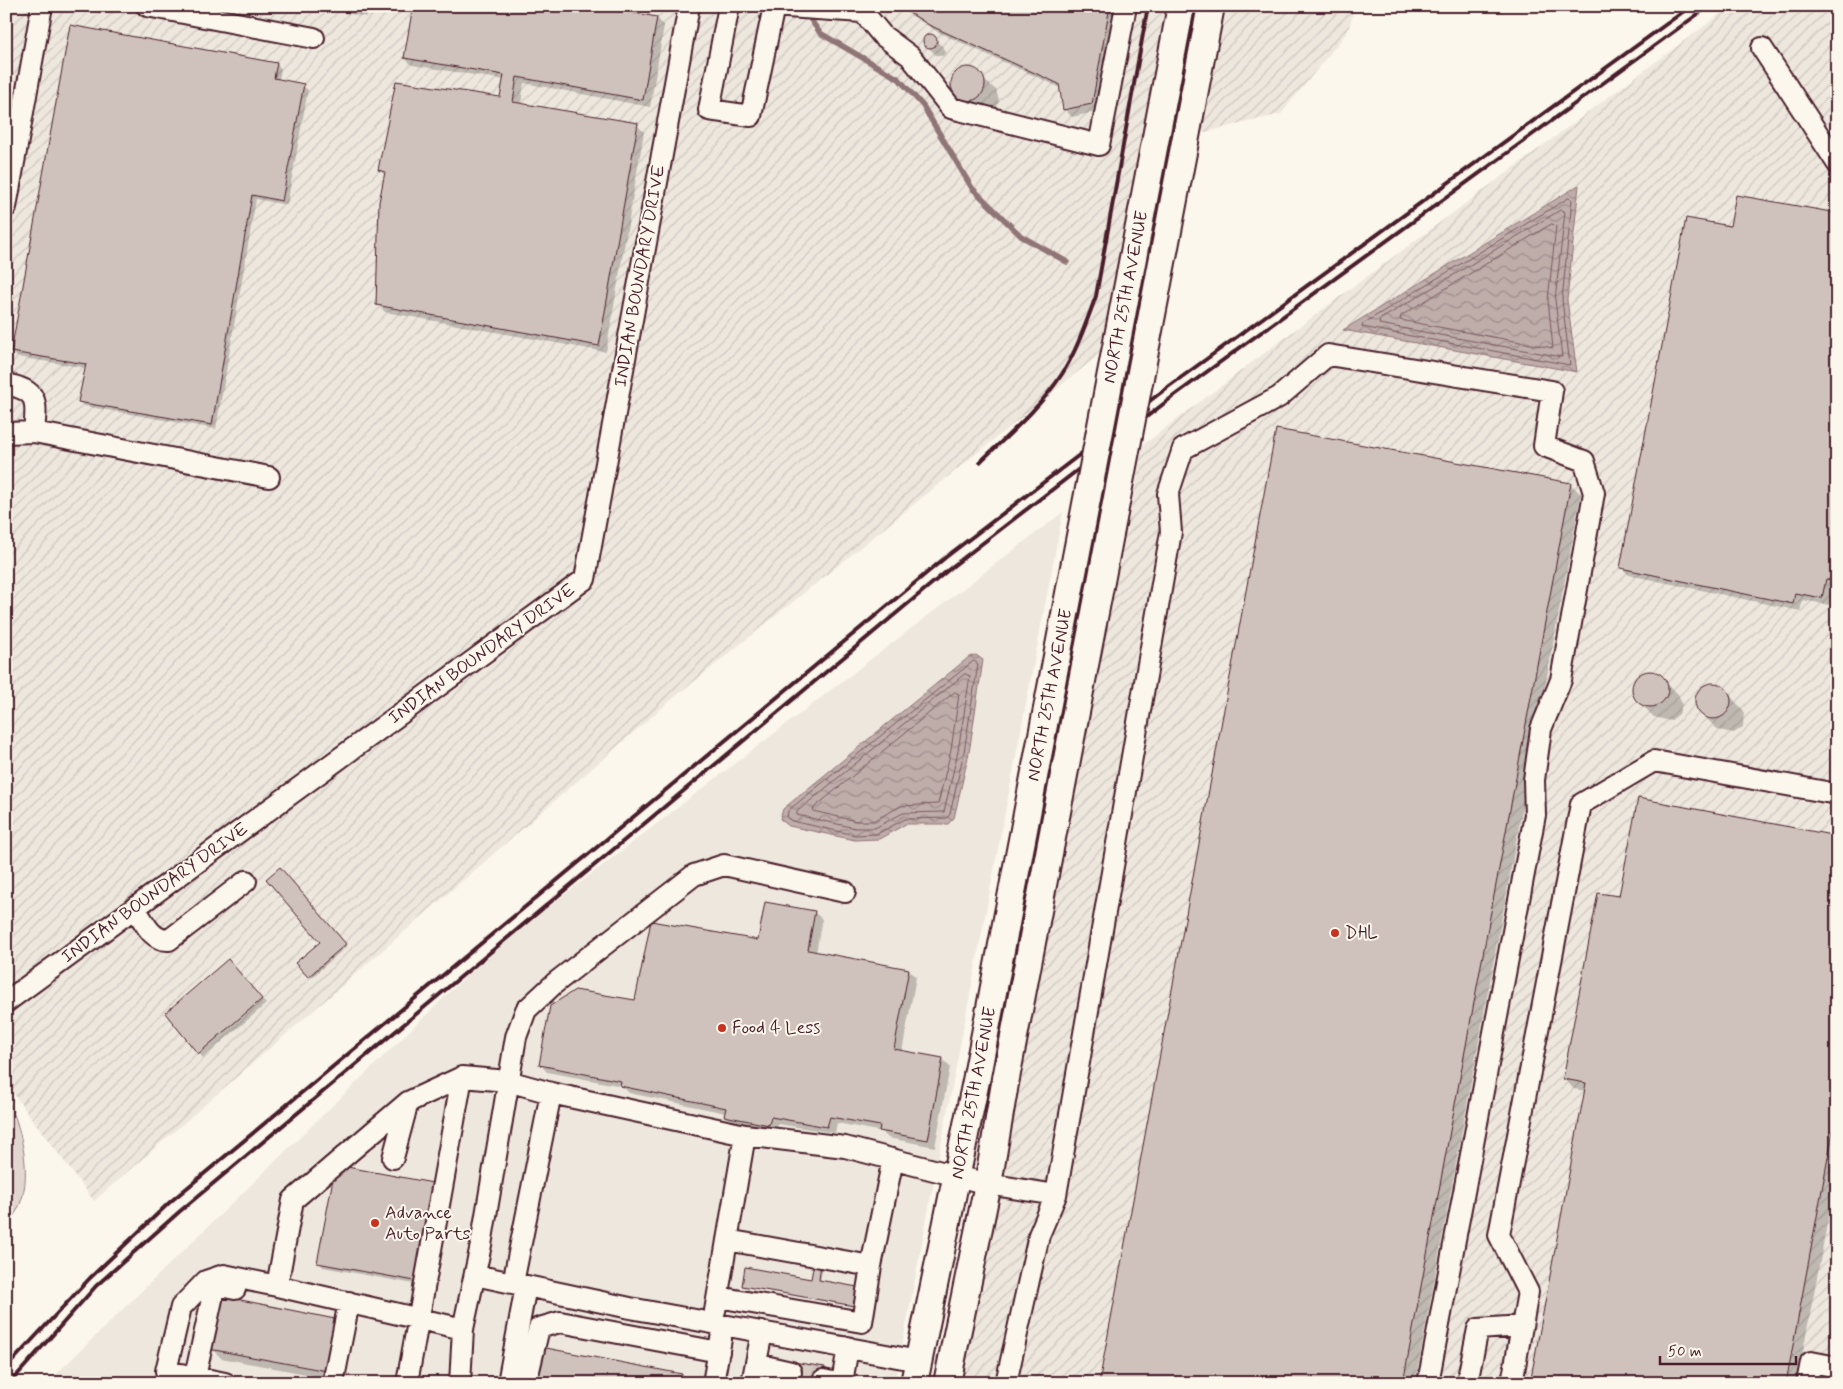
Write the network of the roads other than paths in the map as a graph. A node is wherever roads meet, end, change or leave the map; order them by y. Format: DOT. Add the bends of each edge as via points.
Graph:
graph roads {
  1 [pos="42,6"];
  2 [pos="147,6"];
  3 [pos="689,6"];
  4 [pos="729,6"];
  5 [pos="1126,6"];
  6 [pos="1181,6"];
  7 [pos="1211,6"];
  8 [pos="778,7"];
  9 [pos="860,9"];
  10 [pos="314,38"];
  11 [pos="1762,48"];
  12 [pos="1837,163"];
  13 [pos="8,184"];
  14 [pos="6,207"];
  15 [pos="6,384"];
  16 [pos="34,432"];
  17 [pos="6,434"];
  18 [pos="270,477"];
  19 [pos="1837,794"];
  20 [pos="246,881"];
  21 [pos="845,892"];
  22 [pos="135,908"];
  23 [pos="6,1002"];
  24 [pos="462,1077"];
  25 [pos="508,1081"];
  26 [pos="551,1093"];
  27 [pos="408,1102"];
  28 [pos="745,1135"];
  29 [pos="393,1158"];
  30 [pos="892,1160"];
  31 [pos="958,1176"];
  32 [pos="988,1184"];
  33 [pos="1056,1196"];
  34 [pos="727,1240"];
  35 [pos="871,1266"];
  36 [pos="475,1275"];
  37 [pos="519,1284"];
  38 [pos="275,1286"];
  39 [pos="718,1297"];
  40 [pos="349,1302"];
  41 [pos="600,1302"];
  42 [pos="419,1318"];
  43 [pos="862,1322"];
  44 [pos="719,1324"];
  45 [pos="1522,1326"];
  46 [pos="594,1327"];
  47 [pos="463,1329"];
  48 [pos="762,1332"];
  49 [pos="853,1348"];
  50 [pos="719,1352"];
  51 [pos="1837,1367"];
  52 [pos="791,1372"];
  53 [pos="917,1372"];
  54 [pos="754,1373"];
  55 [pos="195,1377"];
  56 [pos="225,1383"];
  57 [pos="332,1383"];
  58 [pos="407,1383"];
  59 [pos="460,1383"];
  60 [pos="508,1383"];
  61 [pos="526,1383"];
  62 [pos="713,1383"];
  63 [pos="842,1383"];
  64 [pos="947,1383"];
  65 [pos="1006,1383"];
  66 [pos="1428,1383"];
  67 [pos="1467,1383"];
  68 [pos="1512,1383"];
  69 [pos="1807,1383"];
  1 -- 13 [label="street"];
  2 -- 10 [label="street"];
  3 -- 22 [label="street, INDIAN BOUNDARY DRIVE" via="585,578"];
  4 -- 8 [label="street" via="709,110 751,116"];
  5 -- 9 [label="street" via="1099,145 951,108 910,56 882,36"];
  6 -- 31 [label="main road, NORTH 25TH AVENUE, bridge"];
  7 -- 32 [label="main road, NORTH 25TH AVENUE, bridge"];
  8 -- 9 [label="street"];
  11 -- 12 [label="street"];
  13 -- 14 [label="street"];
  15 -- 16 [label="street" via="24,388 34,396"];
  16 -- 17 [label="street"];
  16 -- 18 [label="street"];
  19 -- 45 [label="street" via="1654,761 1581,804 1499,1235 1528,1292"];
  20 -- 22 [label="street" via="169,940 154,936"];
  21 -- 25 [label="street" via="724,866 694,875 555,983 526,1010 516,1036"];
  22 -- 23 [label="street, INDIAN BOUNDARY DRIVE"];
  24 -- 25 [label="street"];
  24 -- 27 [label="street"];
  24 -- 42 [label="street"];
  25 -- 26 [label="street"];
  25 -- 36 [label="street"];
  26 -- 28 [label="street"];
  26 -- 37 [label="street"];
  27 -- 29 [label="street"];
  27 -- 38 [label="street" via="293,1200"];
  28 -- 30 [label="street" via="845,1148"];
  28 -- 34 [label="street"];
  30 -- 31 [label="street"];
  30 -- 35 [label="street"];
  31 -- 32 [label="street"];
  31 -- 53 [label="main road, NORTH 25TH AVENUE"];
  32 -- 33 [label="street"];
  32 -- 64 [label="main road, NORTH 25TH AVENUE"];
  33 -- 65 [label="street" via="1039,1235"];
  33 -- 66 [label="street" via="1171,532 1168,494 1183,449 1279,397 1328,355 1552,392 1544,446 1584,461 1594,493 1561,680 1541,729 1534,780 1535,815"];
  34 -- 35 [label="street"];
  34 -- 39 [label="street"];
  35 -- 43 [label="street"];
  36 -- 37 [label="street"];
  36 -- 47 [label="street"];
  37 -- 41 [label="street"];
  37 -- 60 [label="street"];
  38 -- 40 [label="street"];
  38 -- 55 [label="street" via="252,1292 220,1286 214,1290"];
  38 -- 55 [label="street" via="224,1275 206,1281 181,1308 166,1371"];
  39 -- 43 [label="street"];
  39 -- 44 [label="street"];
  40 -- 42 [label="street"];
  40 -- 57 [label="street"];
  41 -- 44 [label="street"];
  41 -- 46 [label="street"];
  42 -- 47 [label="street"];
  42 -- 58 [label="street"];
  43 -- 49 [label="street"];
  44 -- 48 [label="street"];
  44 -- 50 [label="street"];
  45 -- 67 [label="street" via="1478,1329"];
  45 -- 68 [label="street"];
  46 -- 50 [label="street"];
  46 -- 61 [label="street" via="560,1322 539,1328"];
  47 -- 59 [label="street"];
  48 -- 49 [label="street"];
  48 -- 54 [label="street"];
  49 -- 53 [label="street"];
  49 -- 63 [label="street"];
  50 -- 62 [label="street"];
  51 -- 69 [label="street" via="1811,1362"];
  52 -- 54 [label="street"];
  55 -- 56 [label="street"];
}
